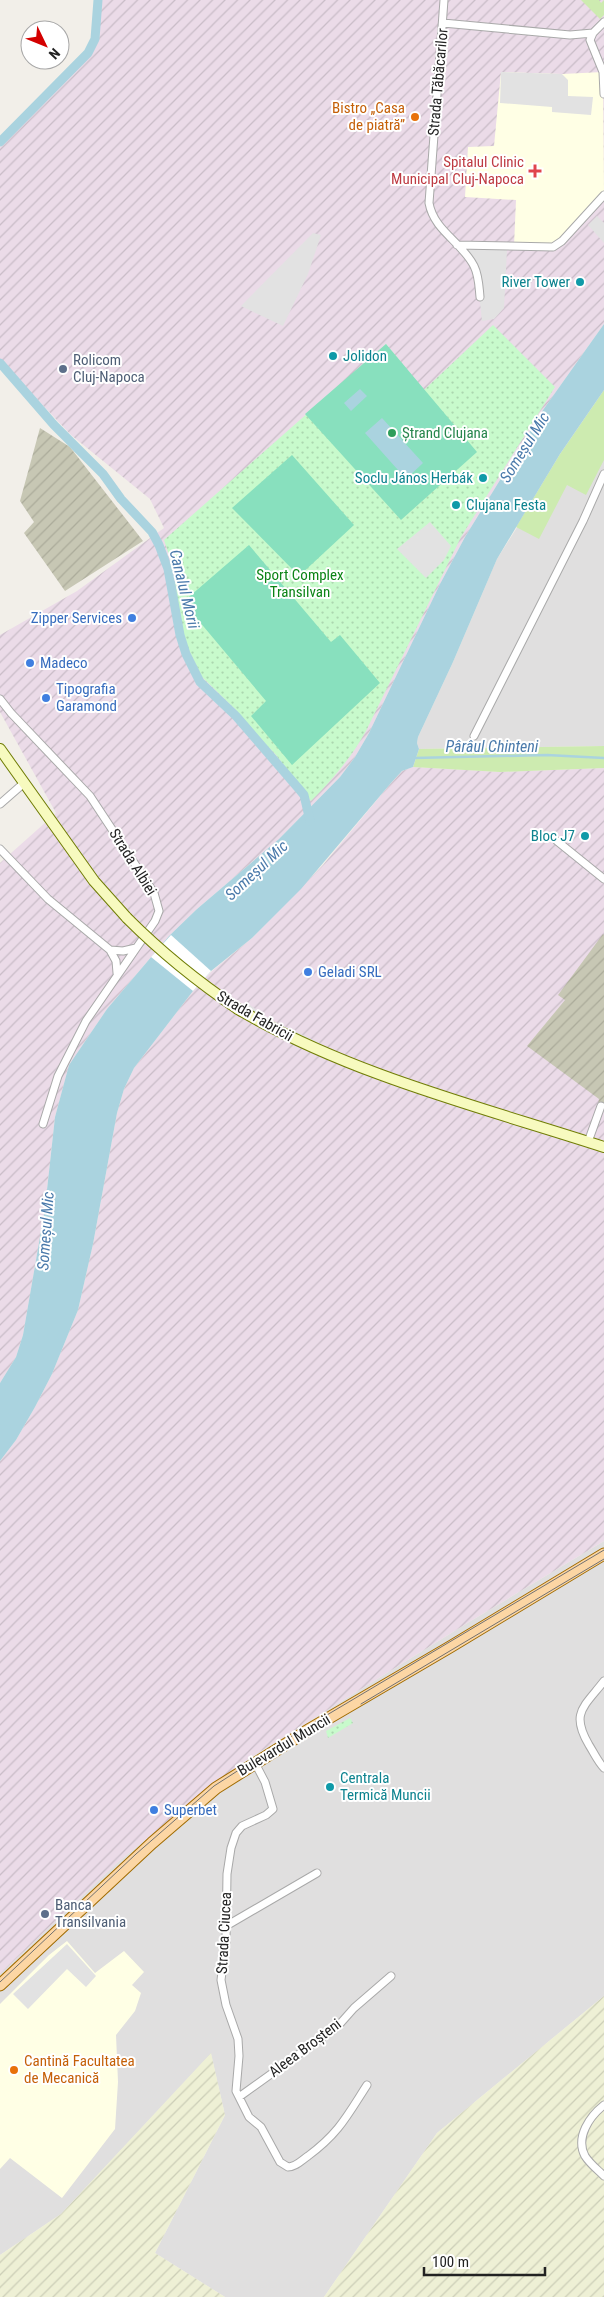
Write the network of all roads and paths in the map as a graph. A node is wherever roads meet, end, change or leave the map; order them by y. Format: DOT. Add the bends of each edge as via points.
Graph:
graph roads {
  1 [pos="444,0"];
  2 [pos="604,22"];
  3 [pos="443,23"];
  4 [pos="593,33"];
  5 [pos="604,94"];
  6 [pos="604,195"];
  7 [pos="457,245"];
  8 [pos="480,297"];
  9 [pos="604,474"];
  10 [pos="0,699"];
  11 [pos="474,736"];
  12 [pos="0,749"];
  13 [pos="24,783"];
  14 [pos="0,804"];
  15 [pos="557,841"];
  16 [pos="0,849"];
  17 [pos="604,879"];
  18 [pos="136,948"];
  19 [pos="110,950"];
  20 [pos="117,974"];
  21 [pos="601,1106"];
  22 [pos="43,1124"];
  23 [pos="588,1142"];
  24 [pos="604,1147"];
  25 [pos="604,1554"];
  26 [pos="604,1681"];
  27 [pos="255,1763"];
  28 [pos="604,1768"];
  29 [pos="317,1873"];
  30 [pos="226,1926"];
  31 [pos="391,1976"];
  32 [pos="0,1984"];
  33 [pos="367,2085"];
  34 [pos="239,2097"];
  35 [pos="604,2105"];
  36 [pos="604,2176"];
  1 -- 3 [label="street, Strada Tăbăcarilor"];
  2 -- 4 [label="street"];
  3 -- 4 [label="street" via="570,34"];
  3 -- 7 [label="street, Strada Tăbăcarilor" via="429,203 431,214"];
  4 -- 5 [label="street" via="591,45 603,72"];
  6 -- 7 [label="street" via="553,247"];
  7 -- 8 [label="street, Strada Tăbăcarilor" via="474,265"];
  9 -- 11 [label="street"];
  10 -- 18 [label="street, Strada Albiei" via="90,796 154,893 158,916"];
  12 -- 13 [label="main road, Strada Fabricii"];
  13 -- 14 [label="street"];
  13 -- 23 [label="main road, Strada Fabricii, bridge" via="94,881 127,918 205,987 274,1030 345,1061"];
  15 -- 17 [label="street"];
  16 -- 19 [label="street" via="48,898"];
  18 -- 19 [label="street"];
  18 -- 20 [label="street, Strada Albiei"];
  19 -- 20 [label="street" via="116,961"];
  20 -- 22 [label="street, Strada Albiei" via="93,1009 65,1061"];
  21 -- 23 [label="street"];
  23 -- 24 [label="main road, Strada Fabricii"];
  25 -- 27 [label="main road, Bulevardul Muncii"];
  26 -- 28 [label="street" via="582,1710 579,1722"];
  27 -- 30 [label="street, Strada Ciucea" via="273,1809 236,1833 227,1874"];
  27 -- 32 [label="main road, Bulevardul Muncii" via="189,1809"];
  29 -- 30 [label="street"];
  30 -- 34 [label="street, Strada Ciucea" via="221,1980 238,2039 236,2086"];
  31 -- 34 [label="street, Aleea Broșteni" via="338,2026"];
  33 -- 34 [label="street, Strada Ciucea" via="335,2134 292,2167 280,2162 261,2127 249,2117"];
  35 -- 36 [label="street" via="586,2126 582,2139 585,2155"];
}
